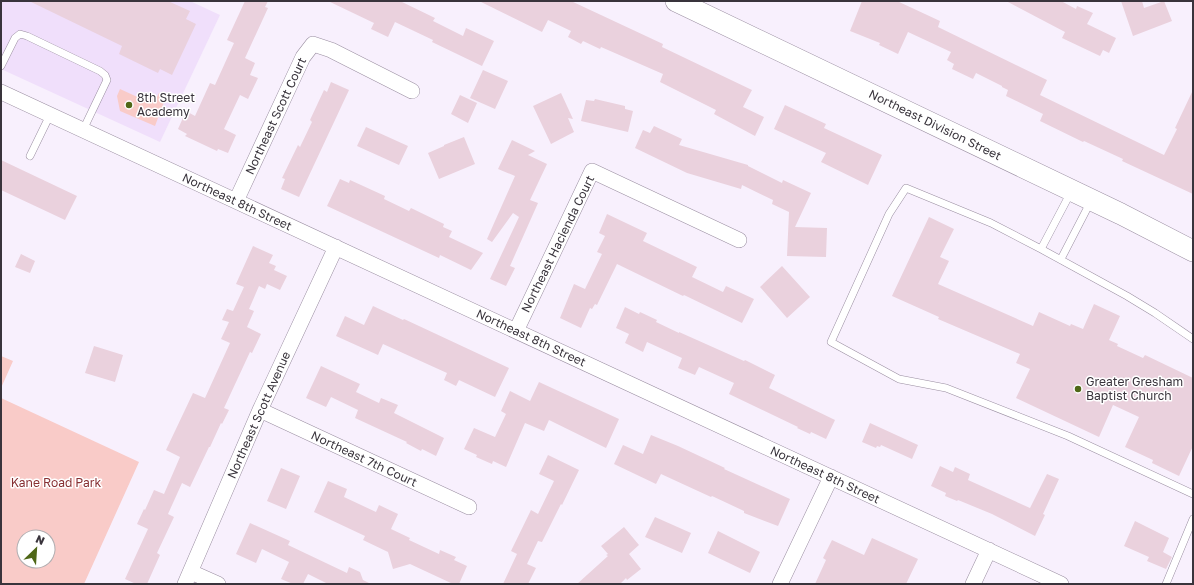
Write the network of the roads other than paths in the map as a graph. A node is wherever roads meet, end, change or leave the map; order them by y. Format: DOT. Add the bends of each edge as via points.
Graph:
graph roads {
  1 [pos="676,1"];
  2 [pos="1,66"];
  3 [pos="412,90"];
  4 [pos="1,92"];
  5 [pos="50,115"];
  6 [pos="83,130"];
  7 [pos="30,156"];
  8 [pos="1072,190"];
  9 [pos="1092,200"];
  10 [pos="236,201"];
  11 [pos="739,240"];
  12 [pos="336,248"];
  13 [pos="1041,249"];
  14 [pos="1193,251"];
  15 [pos="1061,259"];
  16 [pos="516,331"];
  17 [pos="1193,339"];
  18 [pos="260,410"];
  19 [pos="831,477"];
  20 [pos="1193,494"];
  21 [pos="469,507"];
  22 [pos="1193,519"];
  23 [pos="989,550"];
  24 [pos="188,578"];
  25 [pos="218,584"];
  26 [pos="780,584"];
  27 [pos="973,584"];
  28 [pos="1061,584"];
  29 [pos="1166,584"];
  1 -- 8 [label="street, Northeast Division Street"];
  2 -- 6 [label="lane" via="15,38 20,34 100,71 107,80"];
  3 -- 10 [label="street, Northeast Scott Court" via="331,50 313,44 303,57"];
  4 -- 5 [label="street, Northeast 8th Street"];
  5 -- 6 [label="street, Northeast 8th Street"];
  5 -- 7 [label="lane"];
  6 -- 10 [label="street, Northeast 8th Street"];
  8 -- 9 [label="street, Northeast Division Street"];
  8 -- 13 [label="lane"];
  9 -- 14 [label="street, Northeast Division Street"];
  9 -- 15 [label="lane"];
  10 -- 12 [label="street, Northeast 8th Street"];
  11 -- 16 [label="street, Northeast Hacienda Court" via="592,171"];
  12 -- 16 [label="street, Northeast 8th Street"];
  12 -- 18 [label="street, Northeast Scott Avenue"];
  13 -- 15 [label="lane"];
  13 -- 20 [label="lane" via="991,223 906,188 889,214 831,342 899,379 946,388 1068,436"];
  15 -- 17 [label="lane" via="1127,296"];
  16 -- 19 [label="street, Northeast 8th Street"];
  18 -- 21 [label="street, Northeast 7th Court"];
  18 -- 24 [label="street, Northeast Scott Avenue"];
  19 -- 23 [label="street, Northeast 8th Street"];
  19 -- 26 [label="street"];
  22 -- 29 [label="lane"];
  23 -- 27 [label="street"];
  23 -- 28 [label="street, Northeast 8th Street"];
  24 -- 25 [label="street"];
}
